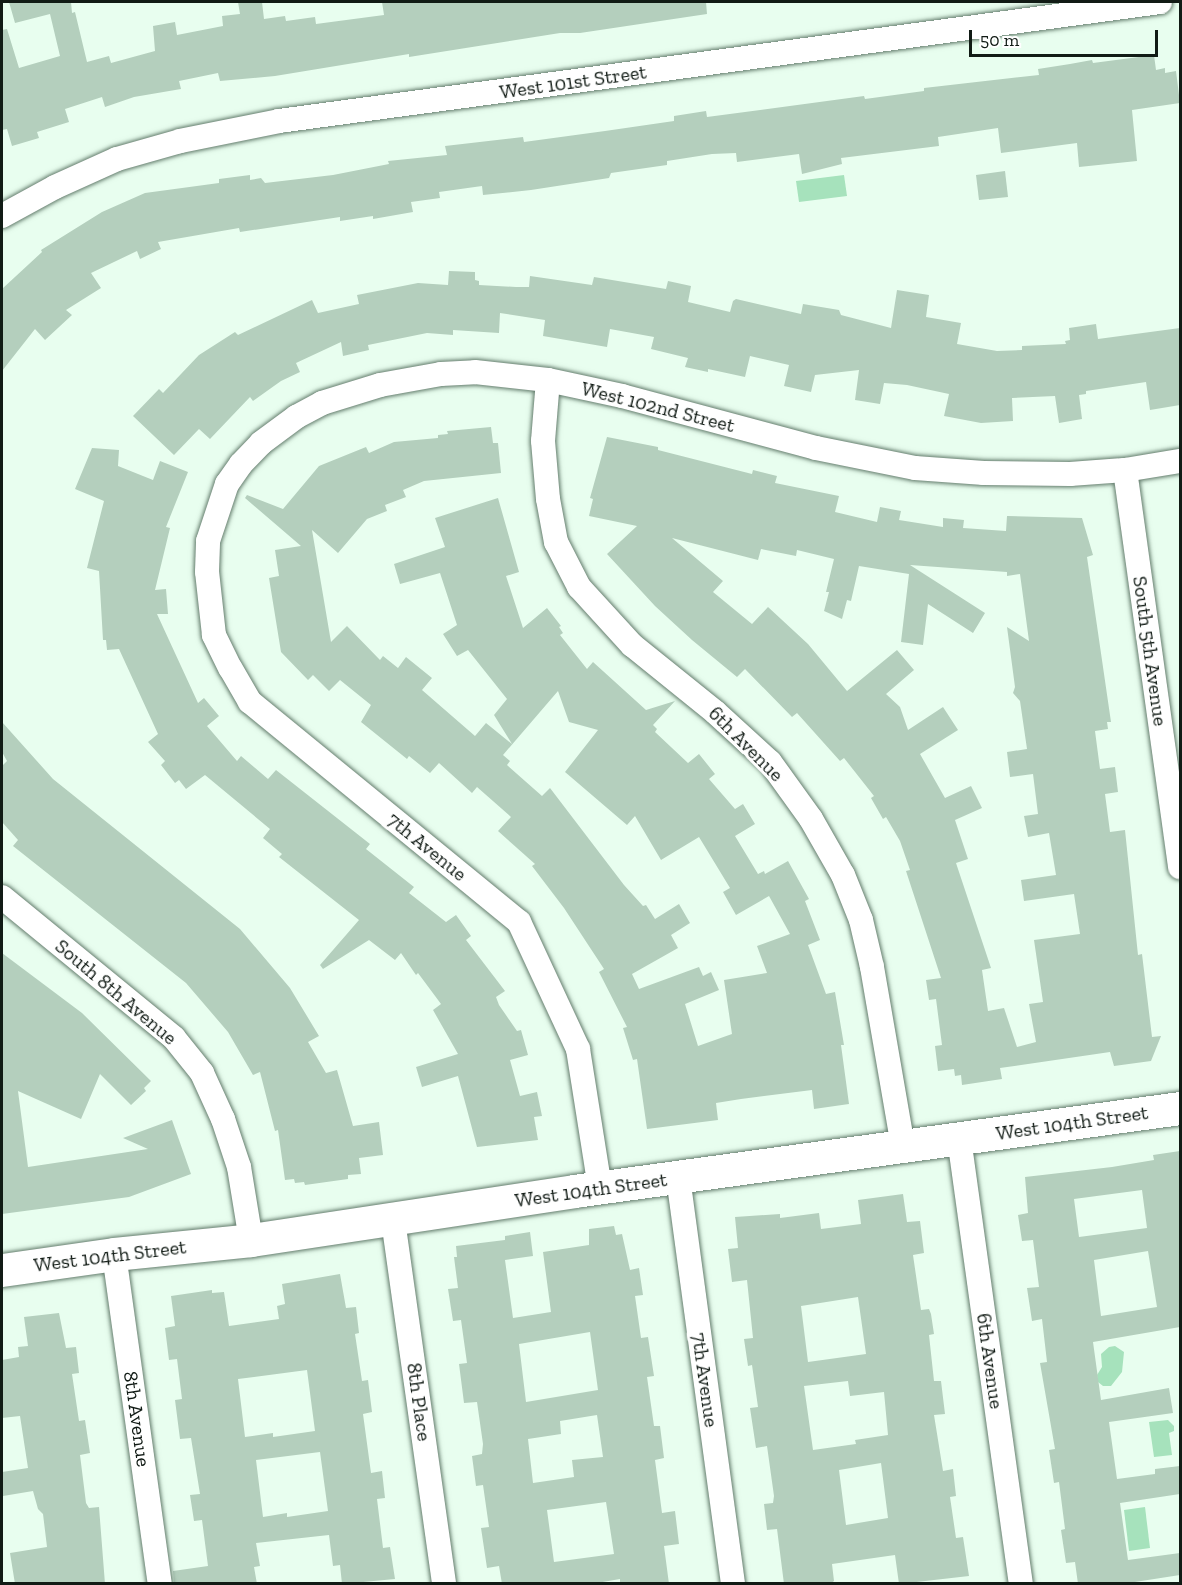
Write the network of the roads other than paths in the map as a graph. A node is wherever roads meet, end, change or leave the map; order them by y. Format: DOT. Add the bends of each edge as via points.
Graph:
graph roads {
  1 [pos="1160,2"];
  2 [pos="1056,9"];
  3 [pos="2,216"];
  4 [pos="548,380"];
  5 [pos="1180,461"];
  6 [pos="1125,470"];
  7 [pos="208,541"];
  8 [pos="1180,867"];
  9 [pos="2,897"];
  10 [pos="1180,1108"];
  11 [pos="959,1138"];
  12 [pos="903,1146"];
  13 [pos="678,1177"];
  14 [pos="600,1188"];
  15 [pos="393,1220"];
  16 [pos="251,1240"];
  17 [pos="114,1254"];
  18 [pos="2,1270"];
  19 [pos="159,1584"];
  20 [pos="444,1584"];
  21 [pos="733,1584"];
  22 [pos="1021,1584"];
  1 -- 2 [label="street, West 101st Street"];
  2 -- 3 [label="street, West 101st Street" via="279,122 180,141 117,159"];
  4 -- 6 [label="street, West 102nd Street" via="816,448 915,468 1070,474"];
  4 -- 7 [label="street, West 102nd Street" via="475,372 441,374 380,385 322,403 261,443 241,464 227,484"];
  4 -- 12 [label="street, 6th Avenue" via="543,441 556,542 579,587 632,645 770,762 812,819 843,875 861,920"];
  5 -- 6 [label="street, West 102nd Street"];
  6 -- 8 [label="street, South 5th Avenue"];
  7 -- 14 [label="street, 7th Avenue" via="214,635 250,702 519,922 578,1049"];
  9 -- 16 [label="street, South 8th Avenue" via="174,1038 202,1074 224,1119 239,1167"];
  10 -- 11 [label="street, West 104th Street"];
  11 -- 12 [label="street, West 104th Street"];
  11 -- 22 [label="street, 6th Avenue"];
  12 -- 13 [label="street, West 104th Street"];
  13 -- 14 [label="street, West 104th Street"];
  13 -- 21 [label="street, 7th Avenue"];
  14 -- 15 [label="street, West 104th Street"];
  15 -- 16 [label="street, West 104th Street"];
  15 -- 20 [label="street, 8th Place"];
  16 -- 17 [label="street, West 104th Street"];
  17 -- 18 [label="street, West 104th Street"];
  17 -- 19 [label="street, 8th Avenue"];
}
